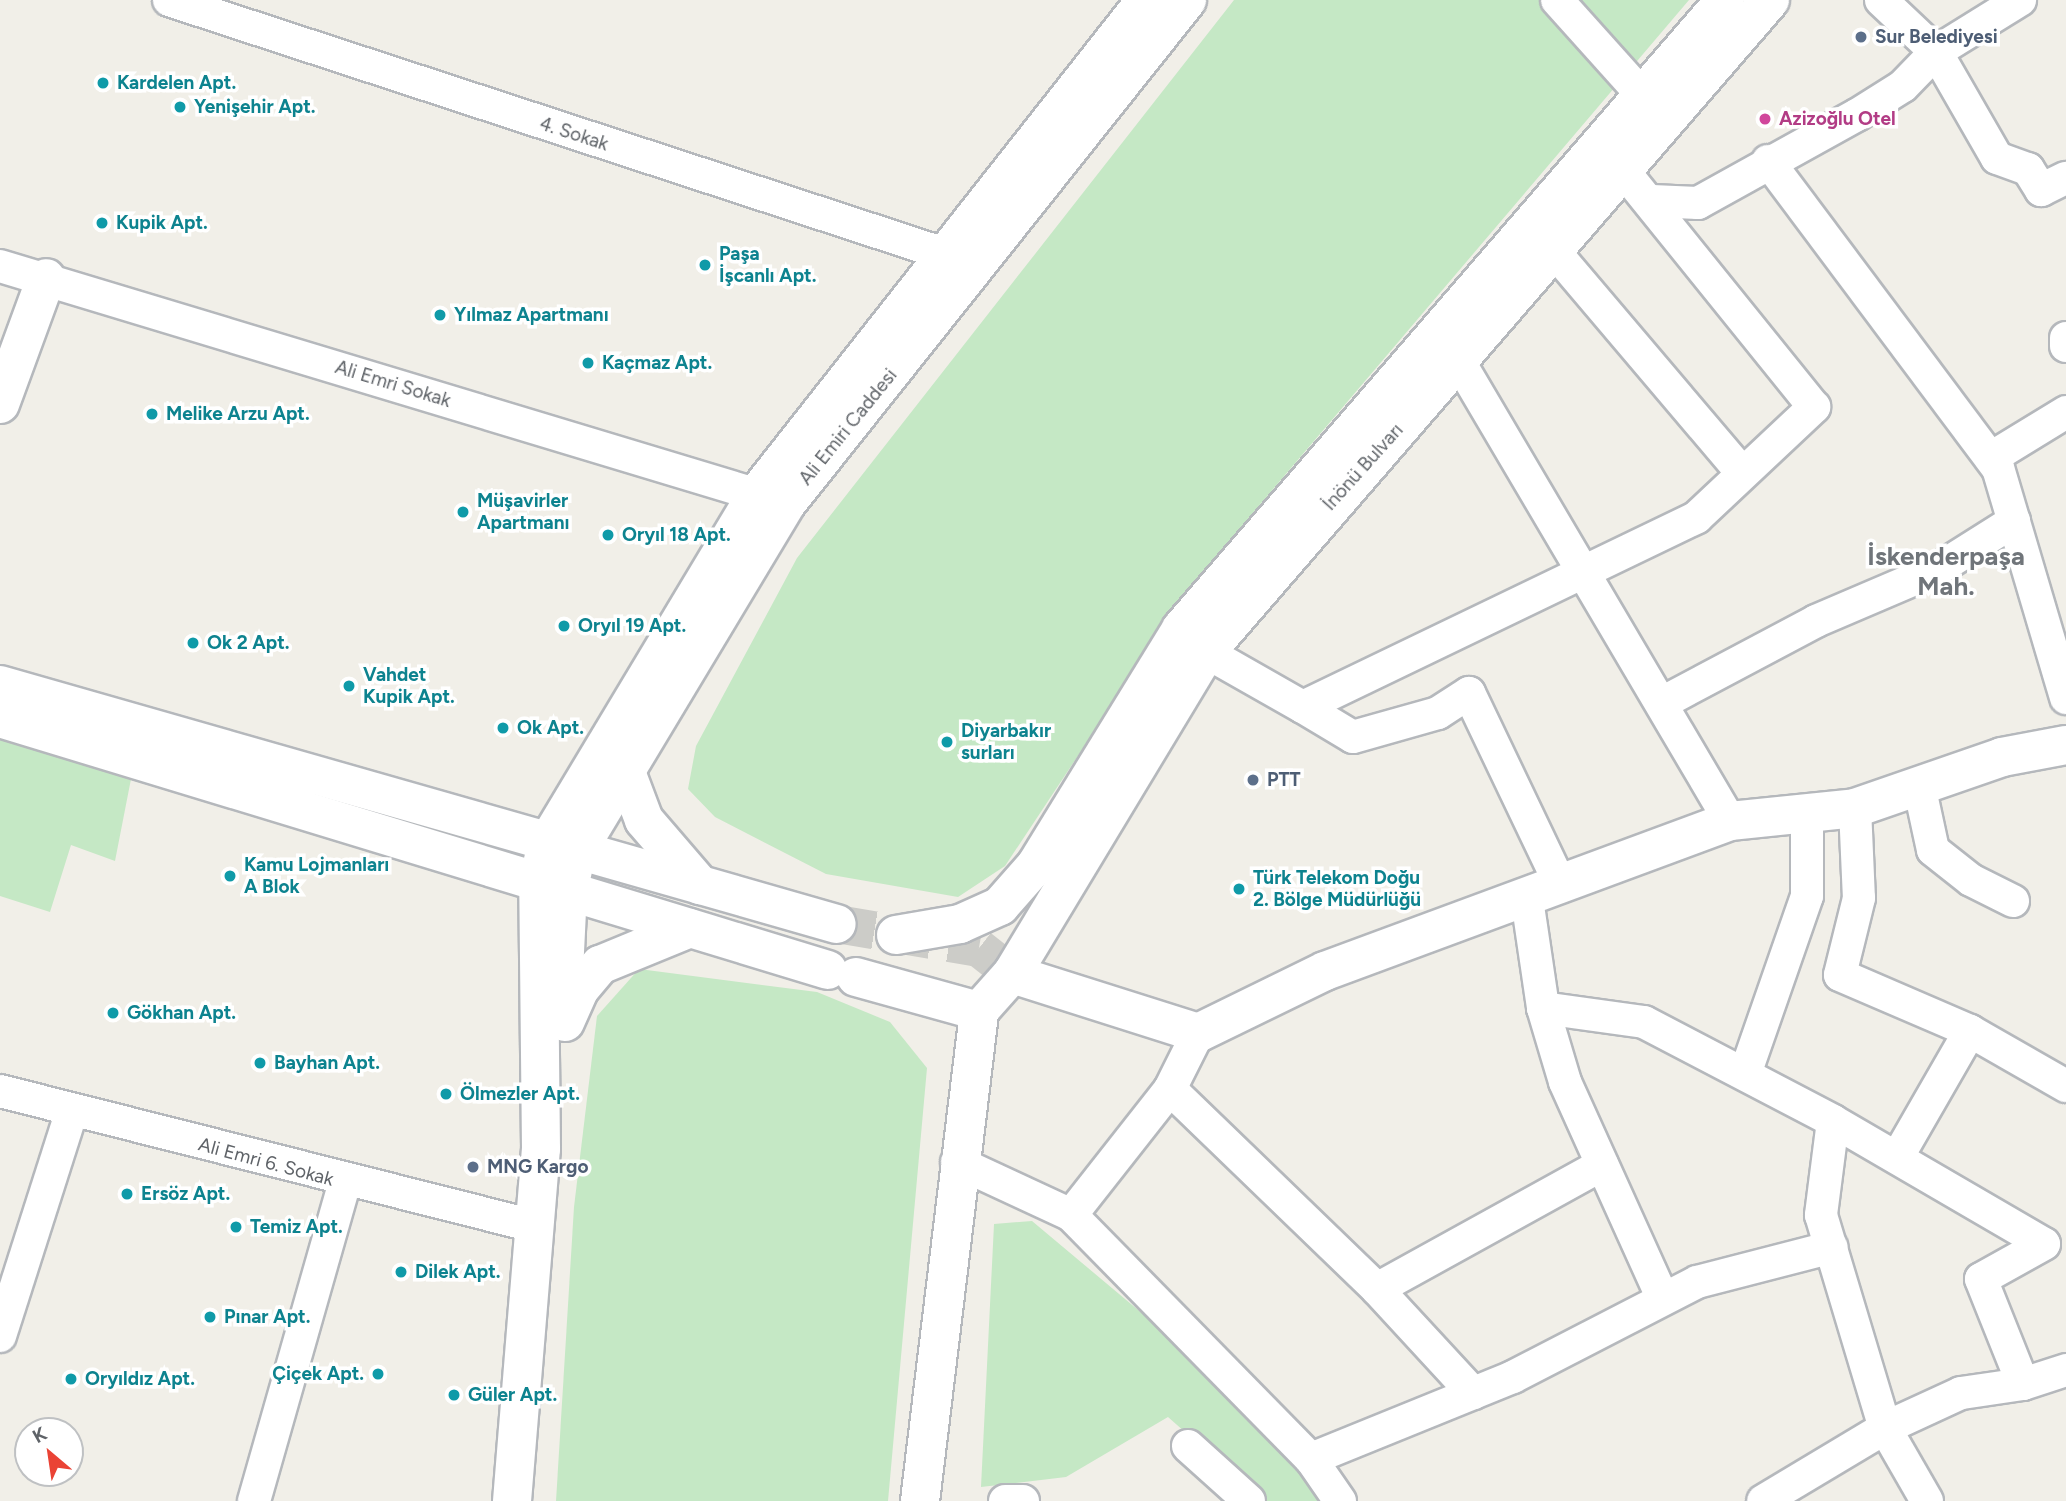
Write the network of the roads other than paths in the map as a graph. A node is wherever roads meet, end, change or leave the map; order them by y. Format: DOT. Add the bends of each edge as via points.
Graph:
graph roads {
  1 [pos="169,0"];
  2 [pos="1146,0"];
  3 [pos="1188,0"];
  4 [pos="1557,0"];
  5 [pos="1725,0"];
  6 [pos="1770,0"];
  7 [pos="1881,0"];
  8 [pos="2020,0"];
  9 [pos="1936,52"];
  10 [pos="1645,98"];
  11 [pos="1768,161"];
  12 [pos="1625,173"];
  13 [pos="2066,178"];
  14 [pos="1652,201"];
  15 [pos="1554,251"];
  16 [pos="963,260"];
  17 [pos="0,265"];
  18 [pos="46,278"];
  19 [pos="2066,338"];
  20 [pos="2066,346"];
  21 [pos="1458,360"];
  22 [pos="0,404"];
  23 [pos="2066,412"];
  24 [pos="1990,458"];
  25 [pos="1742,473"];
  26 [pos="771,499"];
  27 [pos="2014,521"];
  28 [pos="1584,569"];
  29 [pos="1206,652"];
  30 [pos="0,685"];
  31 [pos="2066,698"];
  32 [pos="1662,703"];
  33 [pos="1303,707"];
  34 [pos="0,718"];
  35 [pos="2066,745"];
  36 [pos="626,772"];
  37 [pos="1919,785"];
  38 [pos="1855,808"];
  39 [pos="1807,813"];
  40 [pos="1730,821"];
  41 [pos="562,847"];
  42 [pos="553,887"];
  43 [pos="704,889"];
  44 [pos="1544,893"];
  45 [pos="2013,901"];
  46 [pos="837,924"];
  47 [pos="690,928"];
  48 [pos="896,935"];
  49 [pos="1012,974"];
  50 [pos="1543,1008"];
  51 [pos="979,1011"];
  52 [pos="1969,1031"];
  53 [pos="1198,1033"];
  54 [pos="560,1034"];
  55 [pos="1745,1074"];
  56 [pos="2066,1086"];
  57 [pos="1170,1089"];
  58 [pos="0,1091"];
  59 [pos="72,1111"];
  60 [pos="1833,1121"];
  61 [pos="541,1149"];
  62 [pos="1897,1158"];
  63 [pos="957,1162"];
  64 [pos="1602,1165"];
  65 [pos="345,1182"];
  66 [pos="1071,1215"];
  67 [pos="534,1226"];
  68 [pos="1832,1247"];
  69 [pos="1377,1289"];
  70 [pos="1663,1299"];
  71 [pos="0,1336"];
  72 [pos="2066,1370"];
  73 [pos="2023,1384"];
  74 [pos="1473,1393"];
  75 [pos="1885,1429"];
  76 [pos="1188,1446"];
  77 [pos="1311,1459"];
  78 [pos="1809,1488"];
  79 [pos="254,1501"];
  80 [pos="512,1501"];
  81 [pos="920,1501"];
  82 [pos="1005,1501"];
  83 [pos="1023,1501"];
  84 [pos="1249,1501"];
  85 [pos="1340,1501"];
  86 [pos="1763,1501"];
  87 [pos="1927,1501"];
  1 -- 16 [label="street, 4. Sokak"];
  2 -- 16 [label="main road"];
  3 -- 16 [label="main road, Ali Emiri Caddesi"];
  4 -- 10 [label="street"];
  5 -- 10 [label="main road"];
  6 -- 12 [label="main road, İnönü Bulvarı"];
  7 -- 9 [label="street"];
  8 -- 9 [label="street"];
  9 -- 11 [label="street" via="1903,86"];
  9 -- 13 [label="street" via="1997,158 2028,169 2041,190"];
  10 -- 48 [label="main road" via="1181,629 1036,865 1000,906 960,924"];
  11 -- 14 [label="street" via="1698,203"];
  11 -- 24 [label="street"];
  12 -- 14 [label="street"];
  12 -- 15 [label="main road, İnönü Bulvarı"];
  14 -- 25 [label="street" via="1814,407"];
  15 -- 21 [label="main road, İnönü Bulvarı"];
  15 -- 25 [label="street"];
  16 -- 26 [label="main road, Ali Emiri Caddesi"];
  17 -- 18 [label="street, Ali Emri Sokak"];
  18 -- 22 [label="main road"];
  18 -- 26 [label="street, Ali Emri Sokak"];
  19 -- 20 [label="street"];
  21 -- 28 [label="street"];
  21 -- 29 [label="main road, İnönü Bulvarı"];
  23 -- 24 [label="street"];
  24 -- 27 [label="street"];
  25 -- 28 [label="street" via="1697,517"];
  26 -- 36 [label="main road, Ali Emiri Caddesi"];
  26 -- 41 [label="main road"];
  27 -- 31 [label="street"];
  27 -- 32 [label="street" via="1938,569 1816,621"];
  28 -- 32 [label="street"];
  28 -- 33 [label="street"];
  29 -- 33 [label="street"];
  29 -- 49 [label="main road, İnönü Bulvarı"];
  30 -- 41 [label="main road"];
  32 -- 40 [label="street"];
  33 -- 44 [label="street" via="1353,737 1438,713 1469,693"];
  34 -- 42 [label="main road"];
  35 -- 37 [label="main road" via="2003,757"];
  36 -- 41 [label="main road, Ali Emiri Caddesi"];
  36 -- 43 [label="main road" via="644,820"];
  37 -- 38 [label="main road"];
  37 -- 45 [label="street" via="1933,850 1971,880"];
  38 -- 39 [label="main road"];
  38 -- 52 [label="street" via="1859,898 1840,975"];
  39 -- 40 [label="main road"];
  39 -- 55 [label="street" via="1807,896"];
  40 -- 44 [label="main road"];
  41 -- 42 [label="main road, Ali Emiri Caddesi"];
  41 -- 43 [label="main road"];
  42 -- 47 [label="main road"];
  42 -- 54 [label="main road"];
  42 -- 61 [label="main road"];
  43 -- 46 [label="main road"];
  44 -- 50 [label="street"];
  44 -- 53 [label="main road" via="1325,971"];
  47 -- 51 [label="main road"];
  47 -- 54 [label="main road" via="600,965 579,990"];
  49 -- 51 [label="main road, İnönü Bulvarı"];
  49 -- 53 [label="main road"];
  50 -- 55 [label="street" via="1644,1022"];
  50 -- 64 [label="street" via="1565,1082"];
  51 -- 63 [label="main road"];
  52 -- 56 [label="street"];
  52 -- 62 [label="street"];
  53 -- 57 [label="street"];
  54 -- 61 [label="main road" via="556,1113"];
  55 -- 60 [label="street"];
  57 -- 66 [label="street"];
  57 -- 69 [label="street"];
  58 -- 59 [label="street, Ali Emri 6. Sokak"];
  59 -- 65 [label="street, Ali Emri 6. Sokak"];
  59 -- 71 [label="street"];
  60 -- 62 [label="street"];
  60 -- 68 [label="street" via="1821,1215"];
  61 -- 67 [label="main road"];
  62 -- 73 [label="street" via="2044,1244 1982,1279"];
  63 -- 66 [label="street"];
  63 -- 81 [label="main road"];
  64 -- 69 [label="street"];
  64 -- 70 [label="street"];
  65 -- 67 [label="street, Ali Emri 6. Sokak"];
  65 -- 79 [label="street"];
  66 -- 77 [label="street"];
  67 -- 80 [label="main road"];
  68 -- 70 [label="street" via="1697,1282"];
  68 -- 75 [label="street"];
  69 -- 74 [label="street"];
  70 -- 74 [label="street"];
  72 -- 73 [label="street"];
  73 -- 75 [label="street" via="1961,1392"];
  74 -- 77 [label="street"];
  75 -- 78 [label="street"];
  75 -- 87 [label="street"];
  76 -- 84 [label="street"];
  77 -- 85 [label="street"];
  78 -- 86 [label="street"];
  82 -- 83 [label="street"];
}
